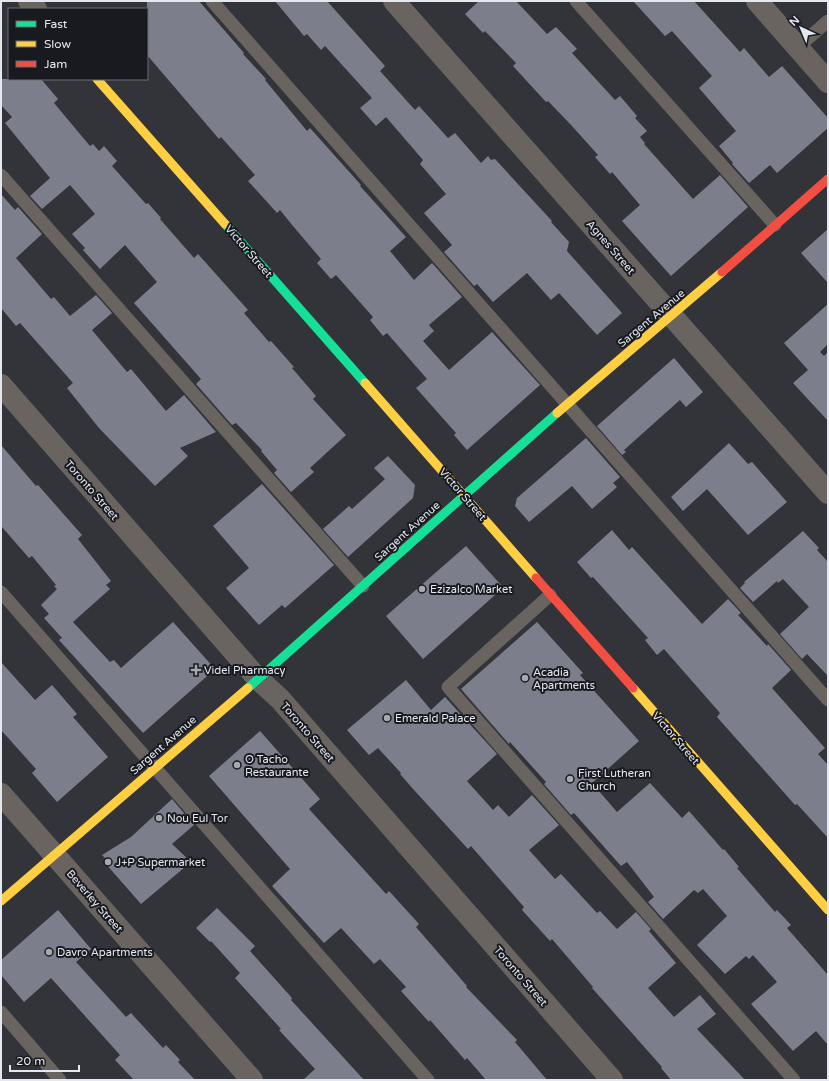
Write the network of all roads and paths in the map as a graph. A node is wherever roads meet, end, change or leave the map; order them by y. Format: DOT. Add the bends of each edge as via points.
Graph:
graph roads {
  1 [pos="212,1"];
  2 [pos="394,1"];
  3 [pos="576,1"];
  4 [pos="757,1"];
  5 [pos="828,21"];
  6 [pos="798,47"];
  7 [pos="99,80"];
  8 [pos="828,82"];
  9 [pos="1,175"];
  10 [pos="828,179"];
  11 [pos="775,225"];
  12 [pos="672,316"];
  13 [pos="1,385"];
  14 [pos="567,404"];
  15 [pos="828,493"];
  16 [pos="465,496"];
  17 [pos="363,586"];
  18 [pos="1,592"];
  19 [pos="550,595"];
  20 [pos="258,679"];
  21 [pos="828,700"];
  22 [pos="154,768"];
  23 [pos="1,794"];
  24 [pos="54,855"];
  25 [pos="1,901"];
  26 [pos="828,910"];
  27 [pos="1,1012"];
  28 [pos="60,1080"];
  29 [pos="252,1080"];
  30 [pos="428,1080"];
  31 [pos="612,1080"];
  32 [pos="794,1080"];
  1 -- 14 [label="lane"];
  2 -- 12 [label="street, Agnes Street"];
  3 -- 11 [label="lane"];
  4 -- 6 [label="street"];
  5 -- 6 [label="lane"];
  6 -- 8 [label="street"];
  7 -- 16 [label="main road, Victor Street"];
  9 -- 17 [label="lane"];
  10 -- 11 [label="main road, Sargent Avenue"];
  11 -- 12 [label="main road, Sargent Avenue"];
  12 -- 14 [label="main road, Sargent Avenue"];
  12 -- 15 [label="street, Agnes Street"];
  13 -- 20 [label="street, Toronto Street"];
  14 -- 16 [label="main road, Sargent Avenue"];
  14 -- 21 [label="lane"];
  16 -- 17 [label="main road, Sargent Avenue"];
  16 -- 19 [label="main road, Victor Street"];
  17 -- 20 [label="main road, Sargent Avenue"];
  18 -- 22 [label="lane"];
  19 -- 26 [label="main road, Victor Street"];
  19 -- 32 [label="lane" via="448,687"];
  20 -- 22 [label="main road, Sargent Avenue"];
  20 -- 31 [label="street, Toronto Street" via="280,699"];
  22 -- 24 [label="main road, Sargent Avenue"];
  22 -- 30 [label="lane"];
  23 -- 24 [label="street, Beverley Street"];
  24 -- 25 [label="main road, Sargent Avenue"];
  24 -- 29 [label="street, Beverley Street"];
  27 -- 28 [label="lane"];
}
